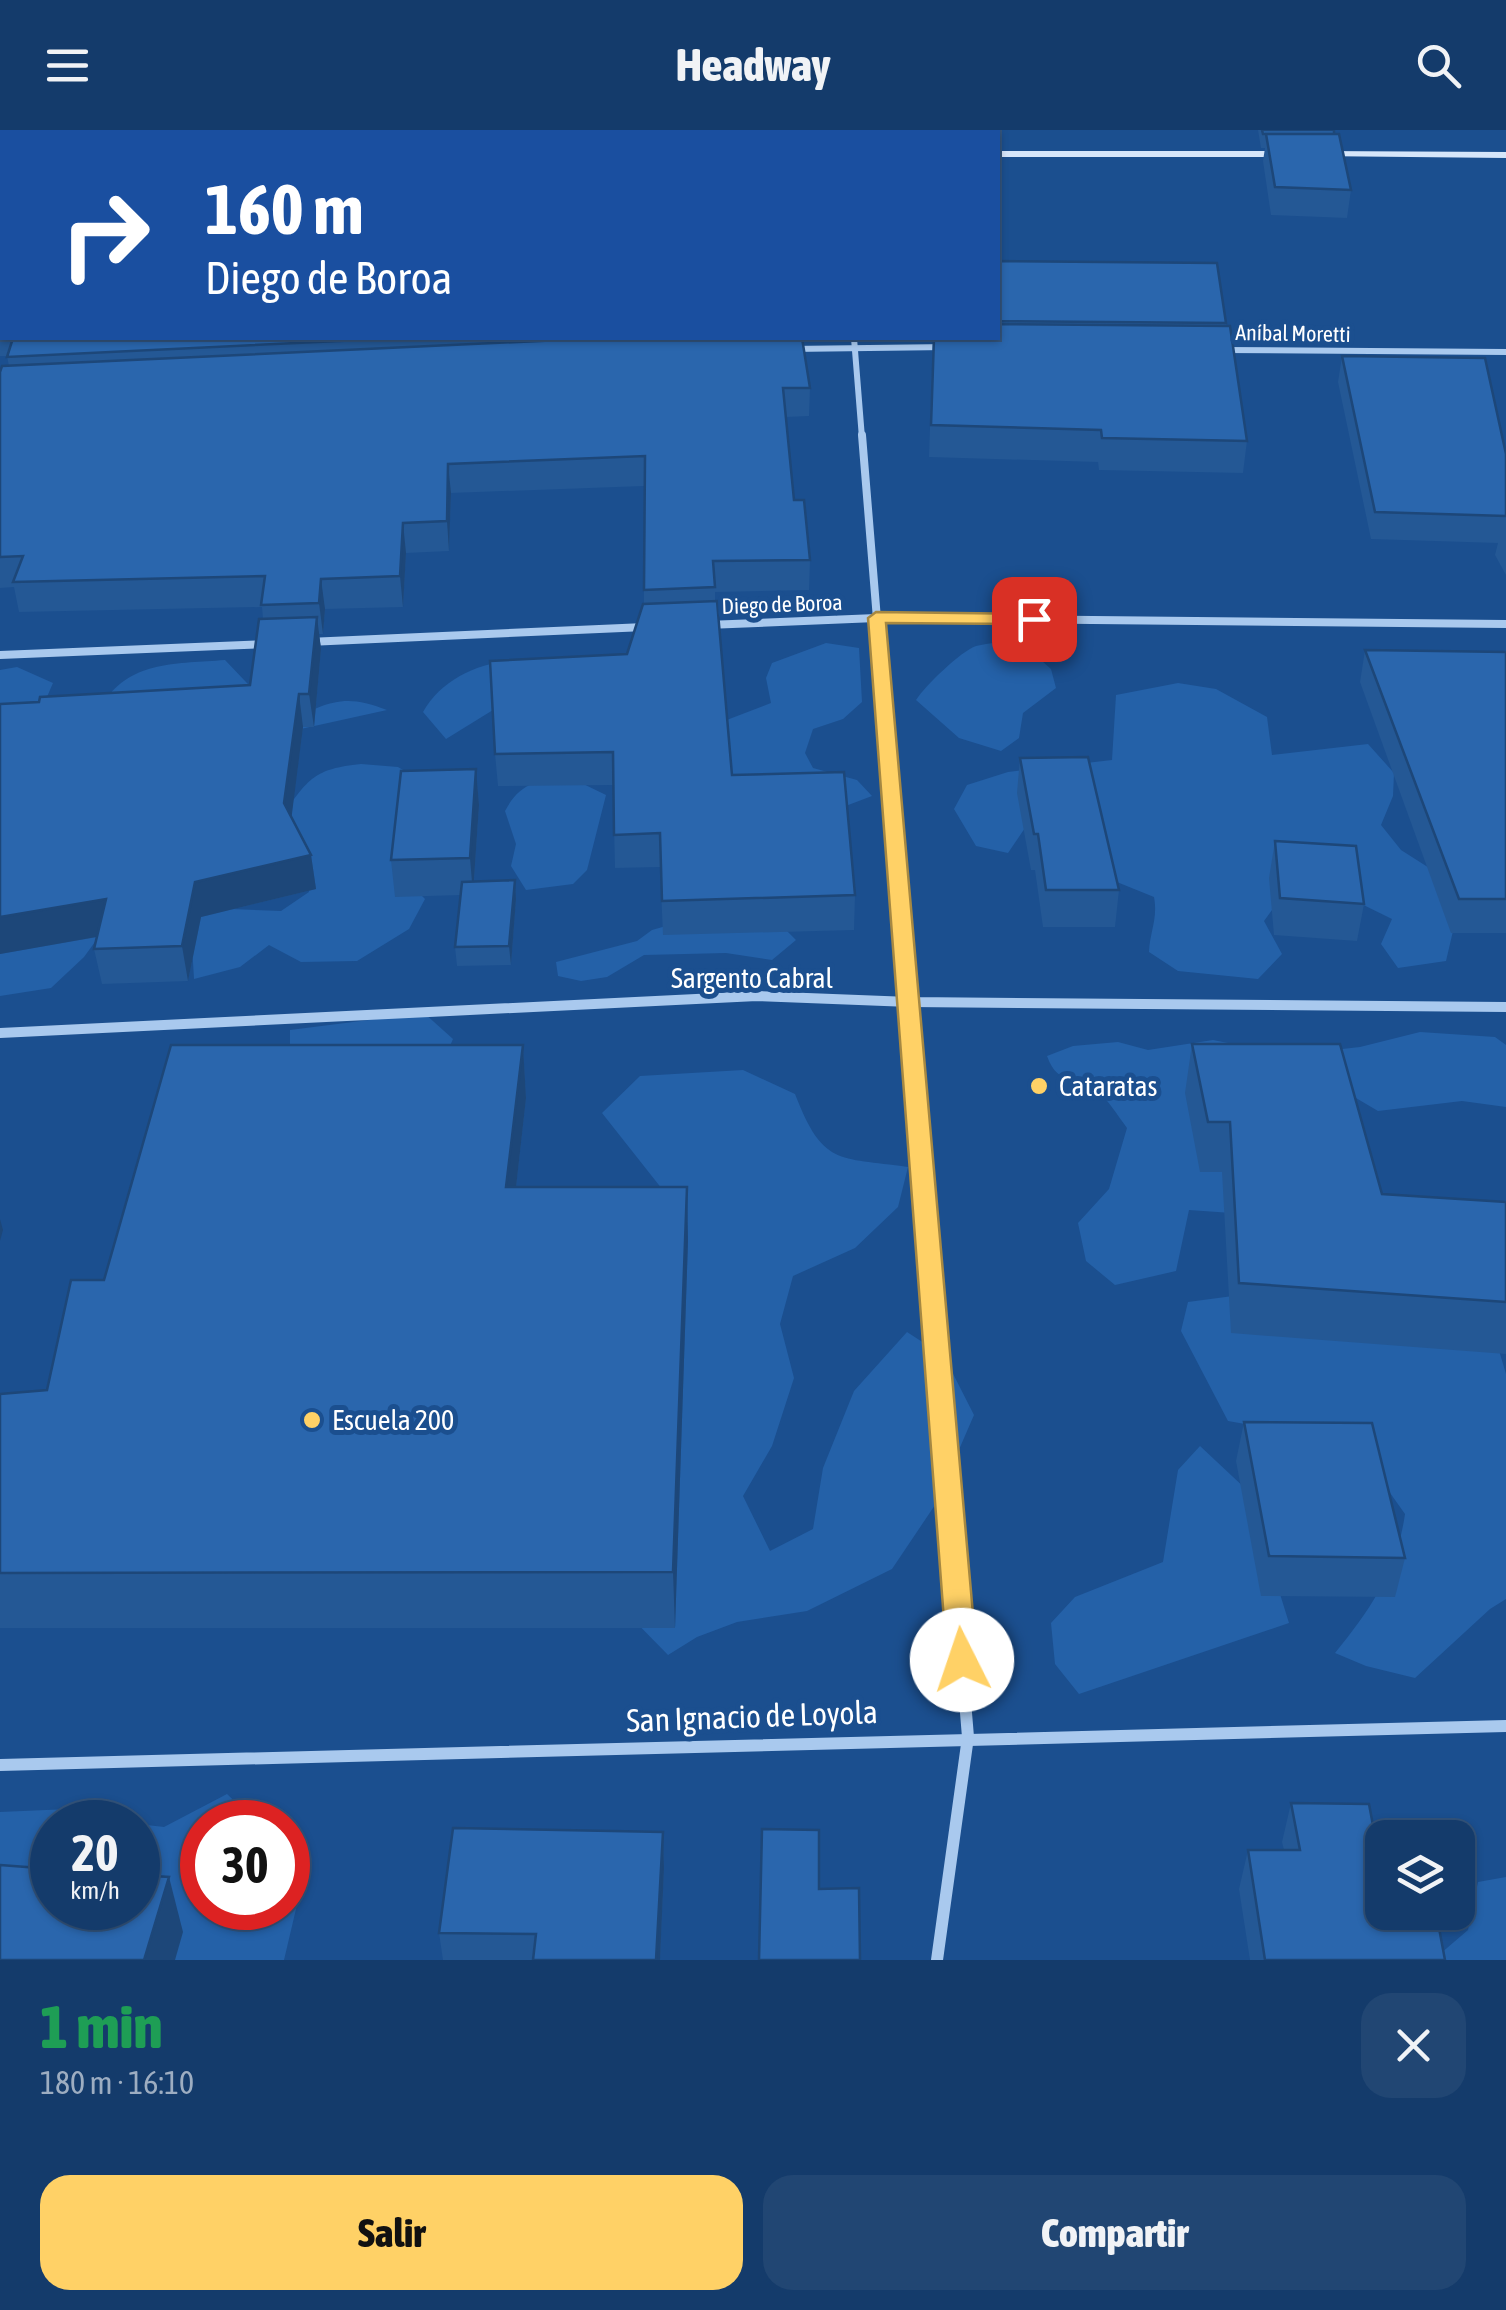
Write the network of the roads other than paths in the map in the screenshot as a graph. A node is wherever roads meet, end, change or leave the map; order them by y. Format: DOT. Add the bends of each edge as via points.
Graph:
graph roads {
  1 [pos="1000,154"];
  2 [pos="1506,154"];
  3 [pos="855,342"];
  4 [pos="954,347"];
  5 [pos="776,350"];
  6 [pos="1210,350"];
  7 [pos="1506,352"];
  8 [pos="876,618"];
  9 [pos="1506,624"];
  10 [pos="697,625"];
  11 [pos="657,627"];
  12 [pos="299,642"];
  13 [pos="279,643"];
  14 [pos="0,655"];
  15 [pos="910,1002"];
  16 [pos="1506,1007"];
  17 [pos="0,1033"];
  18 [pos="1506,1726"];
  19 [pos="968,1737"];
  20 [pos="0,1765"];
  21 [pos="938,1960"];
  1 -- 2 [label="main road"];
  3 -- 4 [label="street"];
  3 -- 5 [label="street"];
  3 -- 8 [label="street"];
  6 -- 7 [label="street, Aníbal Moretti"];
  8 -- 9 [label="street, Diego de Boroa"];
  8 -- 10 [label="street, Diego de Boroa"];
  8 -- 15 [label="street"];
  11 -- 12 [label="street"];
  13 -- 14 [label="street"];
  15 -- 16 [label="street, Sargento Cabral"];
  15 -- 17 [label="street, Sargento Cabral" via="757,996"];
  15 -- 19 [label="street"];
  18 -- 19 [label="street, San Ignacio de Loyola"];
  19 -- 20 [label="street, San Ignacio de Loyola"];
  19 -- 21 [label="street"];
}
